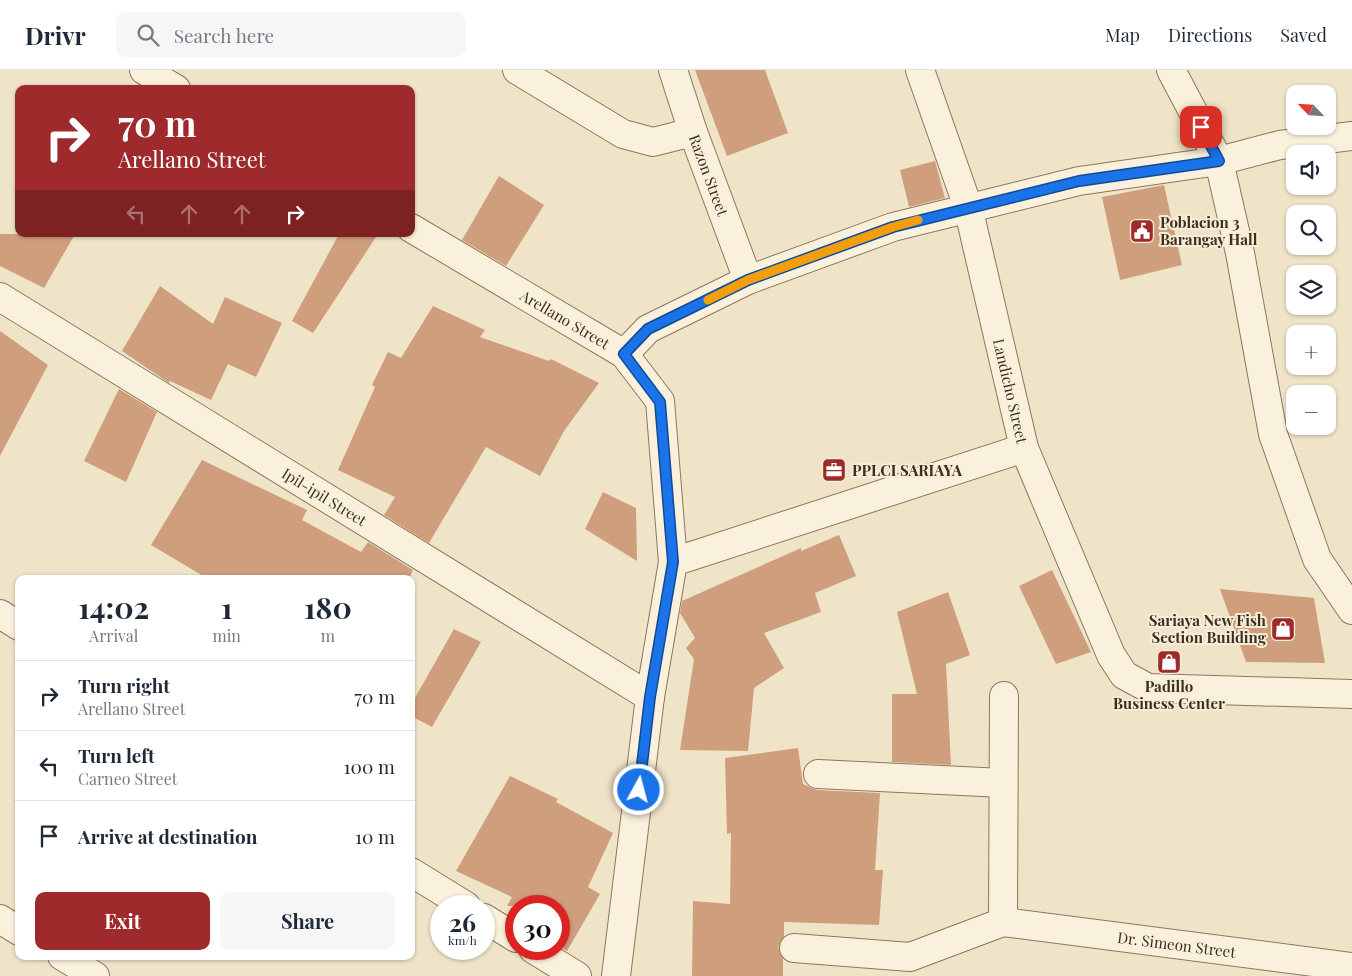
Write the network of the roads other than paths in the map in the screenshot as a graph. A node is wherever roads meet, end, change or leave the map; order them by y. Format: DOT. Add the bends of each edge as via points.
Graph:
graph roads {
  1 [pos="144,70"];
  2 [pos="517,70"];
  3 [pos="674,70"];
  4 [pos="920,70"];
  5 [pos="1171,70"];
  6 [pos="169,85"];
  7 [pos="693,132"];
  8 [pos="1352,136"];
  9 [pos="1219,161"];
  10 [pos="968,207"];
  11 [pos="415,230"];
  12 [pos="748,280"];
  13 [pos="0,297"];
  14 [pos="624,354"];
  15 [pos="1024,448"];
  16 [pos="673,562"];
  17 [pos="1352,610"];
  18 [pos="0,614"];
  19 [pos="15,623"];
  20 [pos="1352,694"];
  21 [pos="1004,696"];
  22 [pos="650,697"];
  23 [pos="818,774"];
  24 [pos="1003,783"];
  25 [pos="415,874"];
  26 [pos="448,895"];
  27 [pos="0,920"];
  28 [pos="1002,922"];
  29 [pos="15,929"];
  30 [pos="794,948"];
  31 [pos="69,960"];
  32 [pos="551,960"];
  33 [pos="1352,967"];
  34 [pos="95,976"];
  35 [pos="577,976"];
  36 [pos="616,976"];
  1 -- 6 [label="street"];
  2 -- 7 [label="street" via="623,134 653,142"];
  3 -- 7 [label="street, Razon Street"];
  4 -- 10 [label="street, Landicho Street"];
  5 -- 9 [label="street"];
  7 -- 12 [label="street, Razon Street"];
  8 -- 9 [label="street, Arellano Street" via="1280,145"];
  9 -- 10 [label="street, Arellano Street" via="1079,181"];
  9 -- 17 [label="street" via="1240,253 1273,434 1318,559"];
  10 -- 12 [label="street, Arellano Street" via="893,227"];
  10 -- 15 [label="street, Landicho Street"];
  11 -- 14 [label="street, Arellano Street"];
  12 -- 14 [label="street, Arellano Street" via="648,329"];
  13 -- 22 [label="street, Ipil-ipil Street"];
  14 -- 16 [label="street" via="660,402"];
  15 -- 16 [label="street"];
  15 -- 20 [label="street, Landicho Street" via="1111,655 1124,675 1148,688"];
  16 -- 22 [label="street"];
  18 -- 19 [label="street"];
  21 -- 24 [label="street"];
  22 -- 36 [label="street"];
  23 -- 24 [label="street"];
  24 -- 28 [label="street"];
  25 -- 26 [label="street"];
  27 -- 29 [label="street"];
  28 -- 30 [label="street, Dr. Simeon Street" via="910,957"];
  28 -- 33 [label="street, Dr. Simeon Street"];
  31 -- 34 [label="street"];
  32 -- 35 [label="street"];
}
